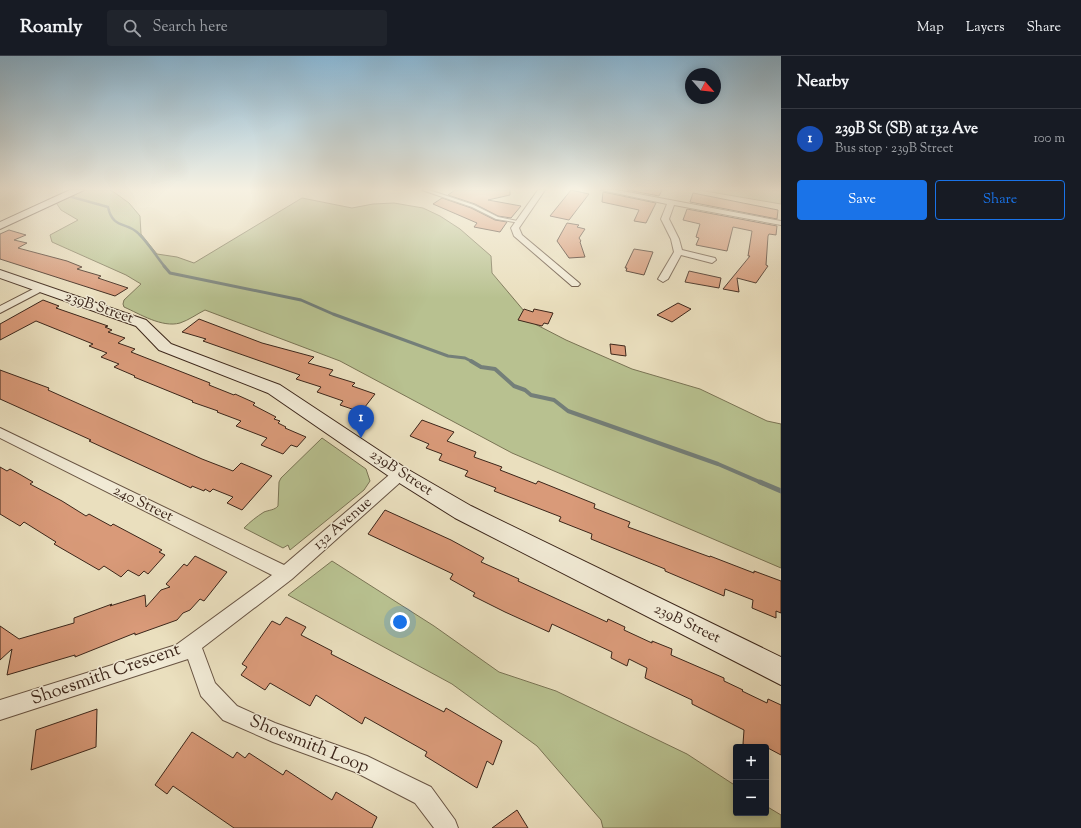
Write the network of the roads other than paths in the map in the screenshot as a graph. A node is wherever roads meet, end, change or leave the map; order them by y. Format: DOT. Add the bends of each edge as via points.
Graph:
graph roads {
  1 [pos="517,226"];
  2 [pos="669,226"];
  3 [pos="678,252"];
  4 [pos="712,260"];
  5 [pos="0,274"];
  6 [pos="663,279"];
  7 [pos="575,284"];
  8 [pos="41,288"];
  9 [pos="0,310"];
  10 [pos="0,433"];
  11 [pos="400,474"];
  12 [pos="286,574"];
  13 [pos="192,645"];
  14 [pos="781,671"];
  15 [pos="0,710"];
  16 [pos="446,828"];
  1 -- 7 [label="street" via="518,236"];
  2 -- 3 [label="street"];
  3 -- 4 [label="street"];
  3 -- 6 [label="street"];
  5 -- 8 [label="street, 239B Street"];
  8 -- 9 [label="street"];
  8 -- 11 [label="street, 239B Street" via="141,323 164,347 274,389"];
  10 -- 12 [label="street, 240 Street"];
  11 -- 12 [label="street, 132 Avenue"];
  11 -- 14 [label="street, 239B Street" via="463,512"];
  12 -- 13 [label="street, Shoesmith Crescent"];
  13 -- 15 [label="street, Shoesmith Crescent" via="181,653"];
  13 -- 16 [label="street, Shoesmith Loop" via="208,689 230,713 273,732 360,763 422,795"];
}
